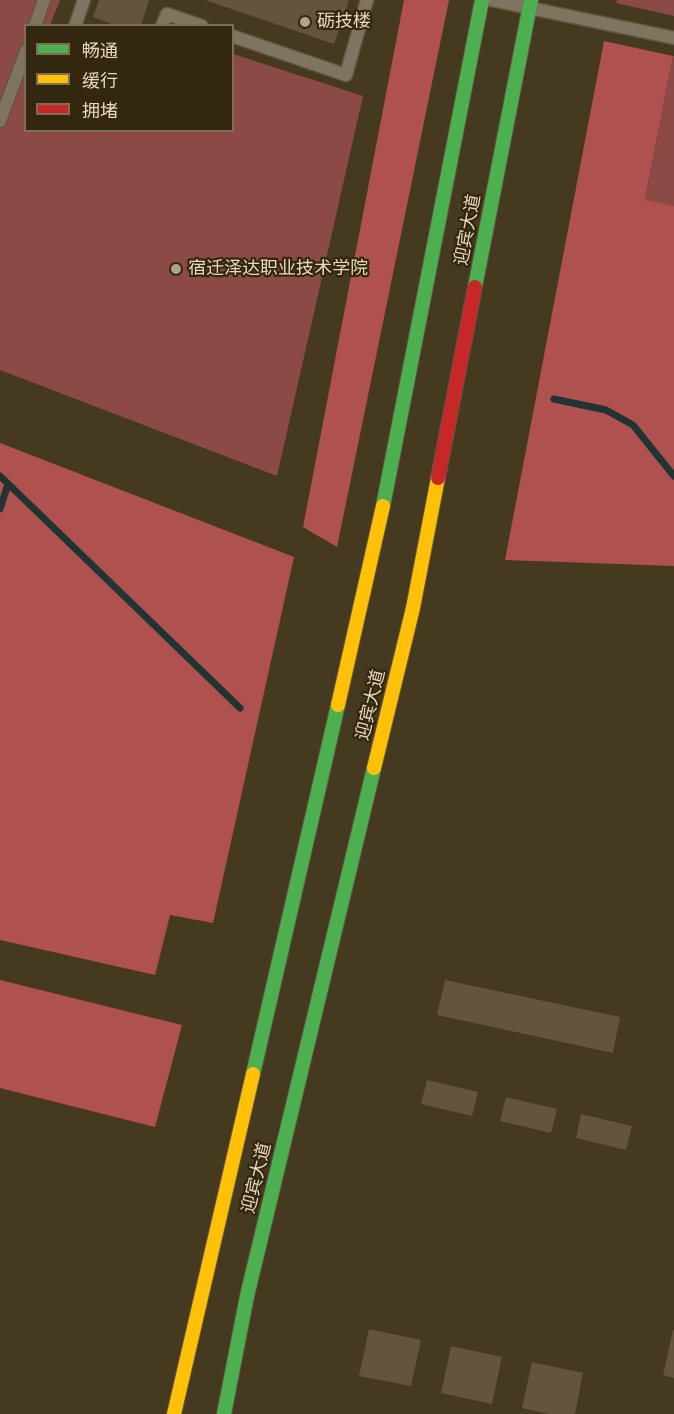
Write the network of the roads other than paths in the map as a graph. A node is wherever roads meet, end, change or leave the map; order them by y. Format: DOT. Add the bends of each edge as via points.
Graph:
graph roads {
  1 [pos="44,0"];
  2 [pos="84,0"];
  3 [pos="367,0"];
  4 [pos="482,0"];
  5 [pos="491,0"];
  6 [pos="531,4"];
  7 [pos="36,24"];
  8 [pos="76,24"];
  9 [pos="163,24"];
  10 [pos="196,24"];
  11 [pos="234,37"];
  12 [pos="674,38"];
  13 [pos="24,56"];
  14 [pos="0,121"];
  15 [pos="174,1414"];
  16 [pos="224,1414"];
  1 -- 7 [label="lane"];
  2 -- 8 [label="lane"];
  3 -- 11 [label="lane" via="346,75"];
  4 -- 15 [label="highway, 迎宾大道" via="376,540"];
  5 -- 6 [label="lane"];
  6 -- 12 [label="lane"];
  6 -- 16 [label="highway, 迎宾大道" via="413,608 249,1285"];
  9 -- 10 [label="lane" via="167,14"];
  13 -- 14 [label="lane"];
}
